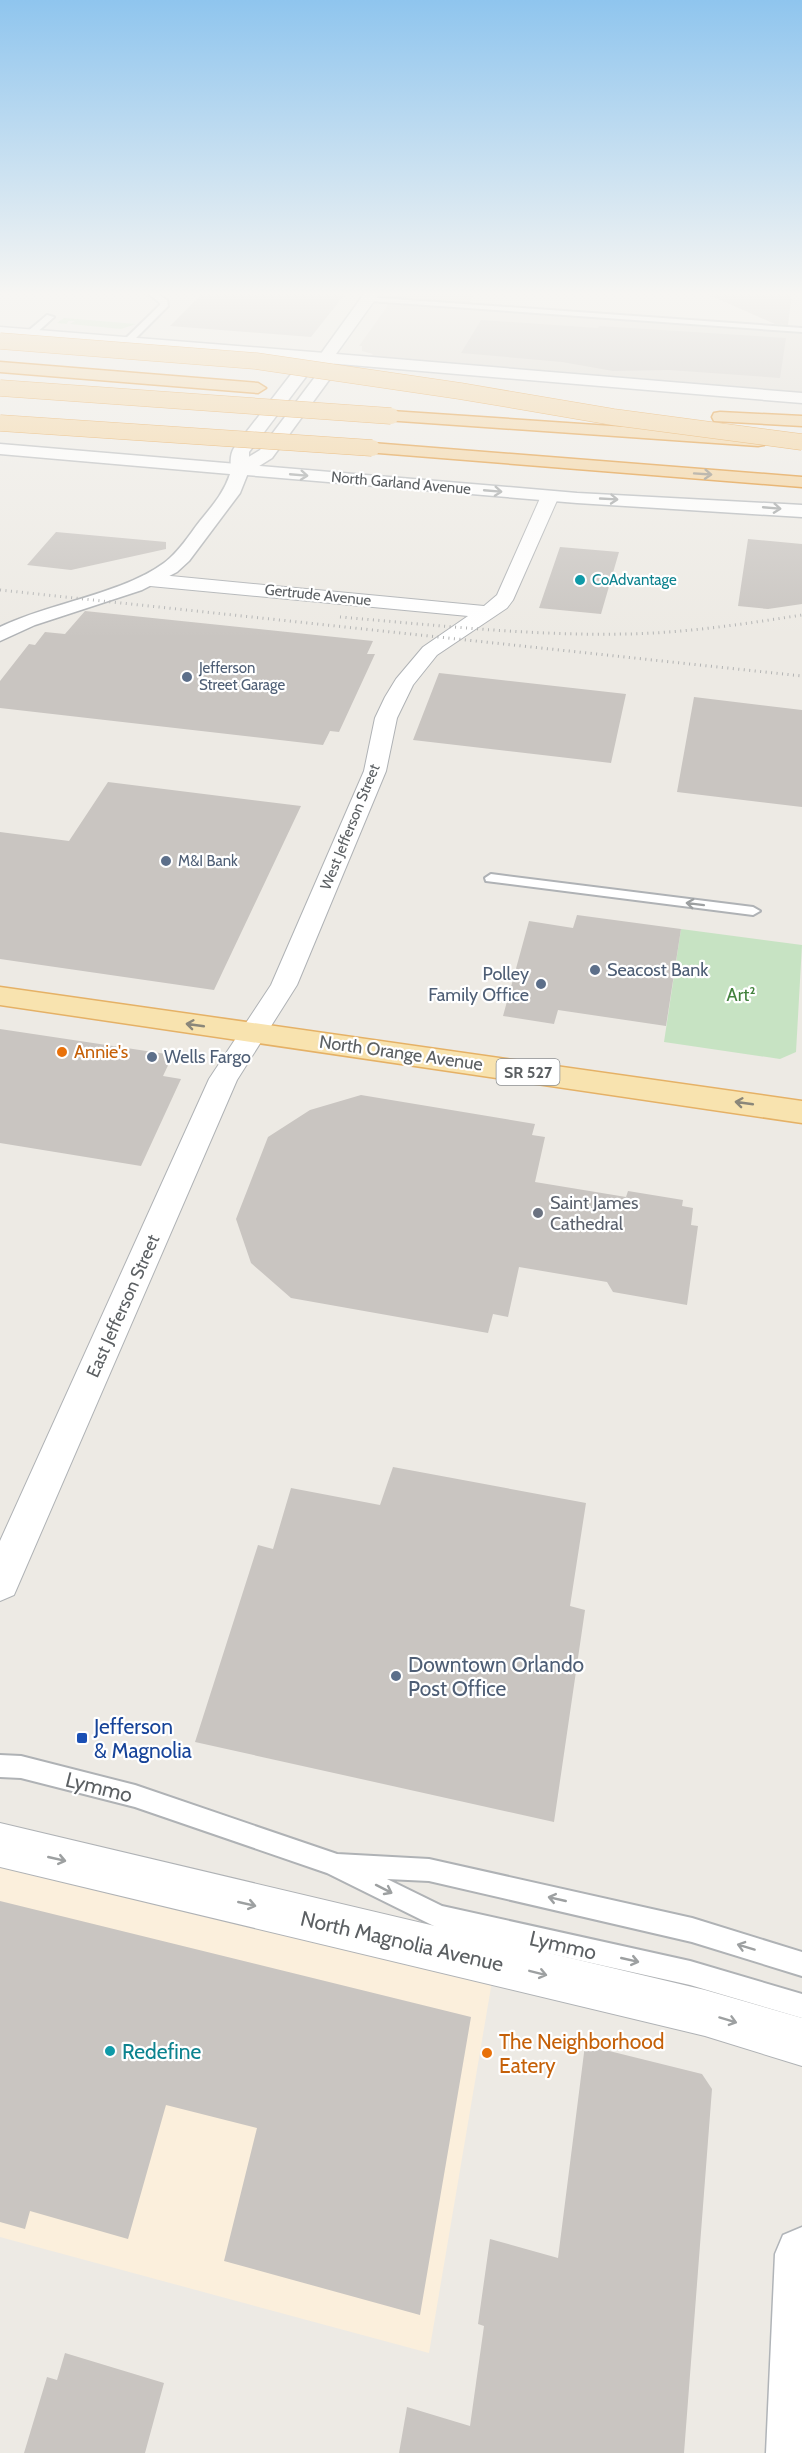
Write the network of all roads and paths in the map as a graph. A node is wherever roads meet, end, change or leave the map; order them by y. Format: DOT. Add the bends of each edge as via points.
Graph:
graph roads {
  1 [pos="120,408"];
  2 [pos="227,408"];
  3 [pos="300,408"];
  4 [pos="562,408"];
  5 [pos="567,408"];
  6 [pos="802,422"];
  7 [pos="0,423"];
  8 [pos="388,423"];
  9 [pos="802,443"];
  10 [pos="0,449"];
  11 [pos="756,457"];
  12 [pos="240,470"];
  13 [pos="802,482"];
  14 [pos="550,496"];
  15 [pos="802,511"];
  16 [pos="150,580"];
  17 [pos="493,608"];
  18 [pos="0,635"];
  19 [pos="491,878"];
  20 [pos="753,911"];
  21 [pos="0,996"];
  22 [pos="253,1032"];
  23 [pos="802,1112"];
  24 [pos="0,1583"];
  25 [pos="0,1766"];
  26 [pos="0,1845"];
  27 [pos="332,1863"];
  28 [pos="802,1964"];
  29 [pos="802,2006"];
  30 [pos="802,2043"];
  31 [pos="802,2254"];
  32 [pos="795,2453"];
  1 -- 8 [label="highway"];
  2 -- 8 [label="highway, bridge"];
  3 -- 12 [label="street" via="266,454"];
  4 -- 9 [label="highway, bridge"];
  5 -- 6 [label="highway"];
  7 -- 13 [label="highway, one-way, bridge"];
  8 -- 9 [label="highway"];
  8 -- 11 [label="highway"];
  10 -- 12 [label="street, North Garland Avenue"];
  12 -- 14 [label="street, North Garland Avenue, one-way"];
  12 -- 16 [label="street" via="234,489 182,557"];
  14 -- 15 [label="street, North Garland Avenue, one-way"];
  14 -- 17 [label="street, West Jefferson Street" via="509,591"];
  16 -- 17 [label="street, Gertrude Avenue"];
  16 -- 18 [label="street" via="28,621"];
  17 -- 22 [label="street, West Jefferson Street" via="430,651 403,683 387,718 375,771 284,985"];
  20 -- 19 [label="lane, one-way"];
  22 -- 21 [label="main road, North Orange Avenue / SR 527, one-way"];
  23 -- 22 [label="main road, North Orange Avenue / SR 527, one-way"];
  22 -- 24 [label="street, East Jefferson Street" via="223,1079"];
  25 -- 27 [label="lane, Lymmo" via="21,1767 135,1796"];
  26 -- 30 [label="street, North Magnolia Avenue, one-way" via="705,2013"];
  28 -- 27 [label="lane, Lymmo, one-way" via="692,1930 429,1870"];
  27 -- 29 [label="lane, Lymmo, one-way" via="440,1917 690,1973"];
  31 -- 32 [label="street"];
}
